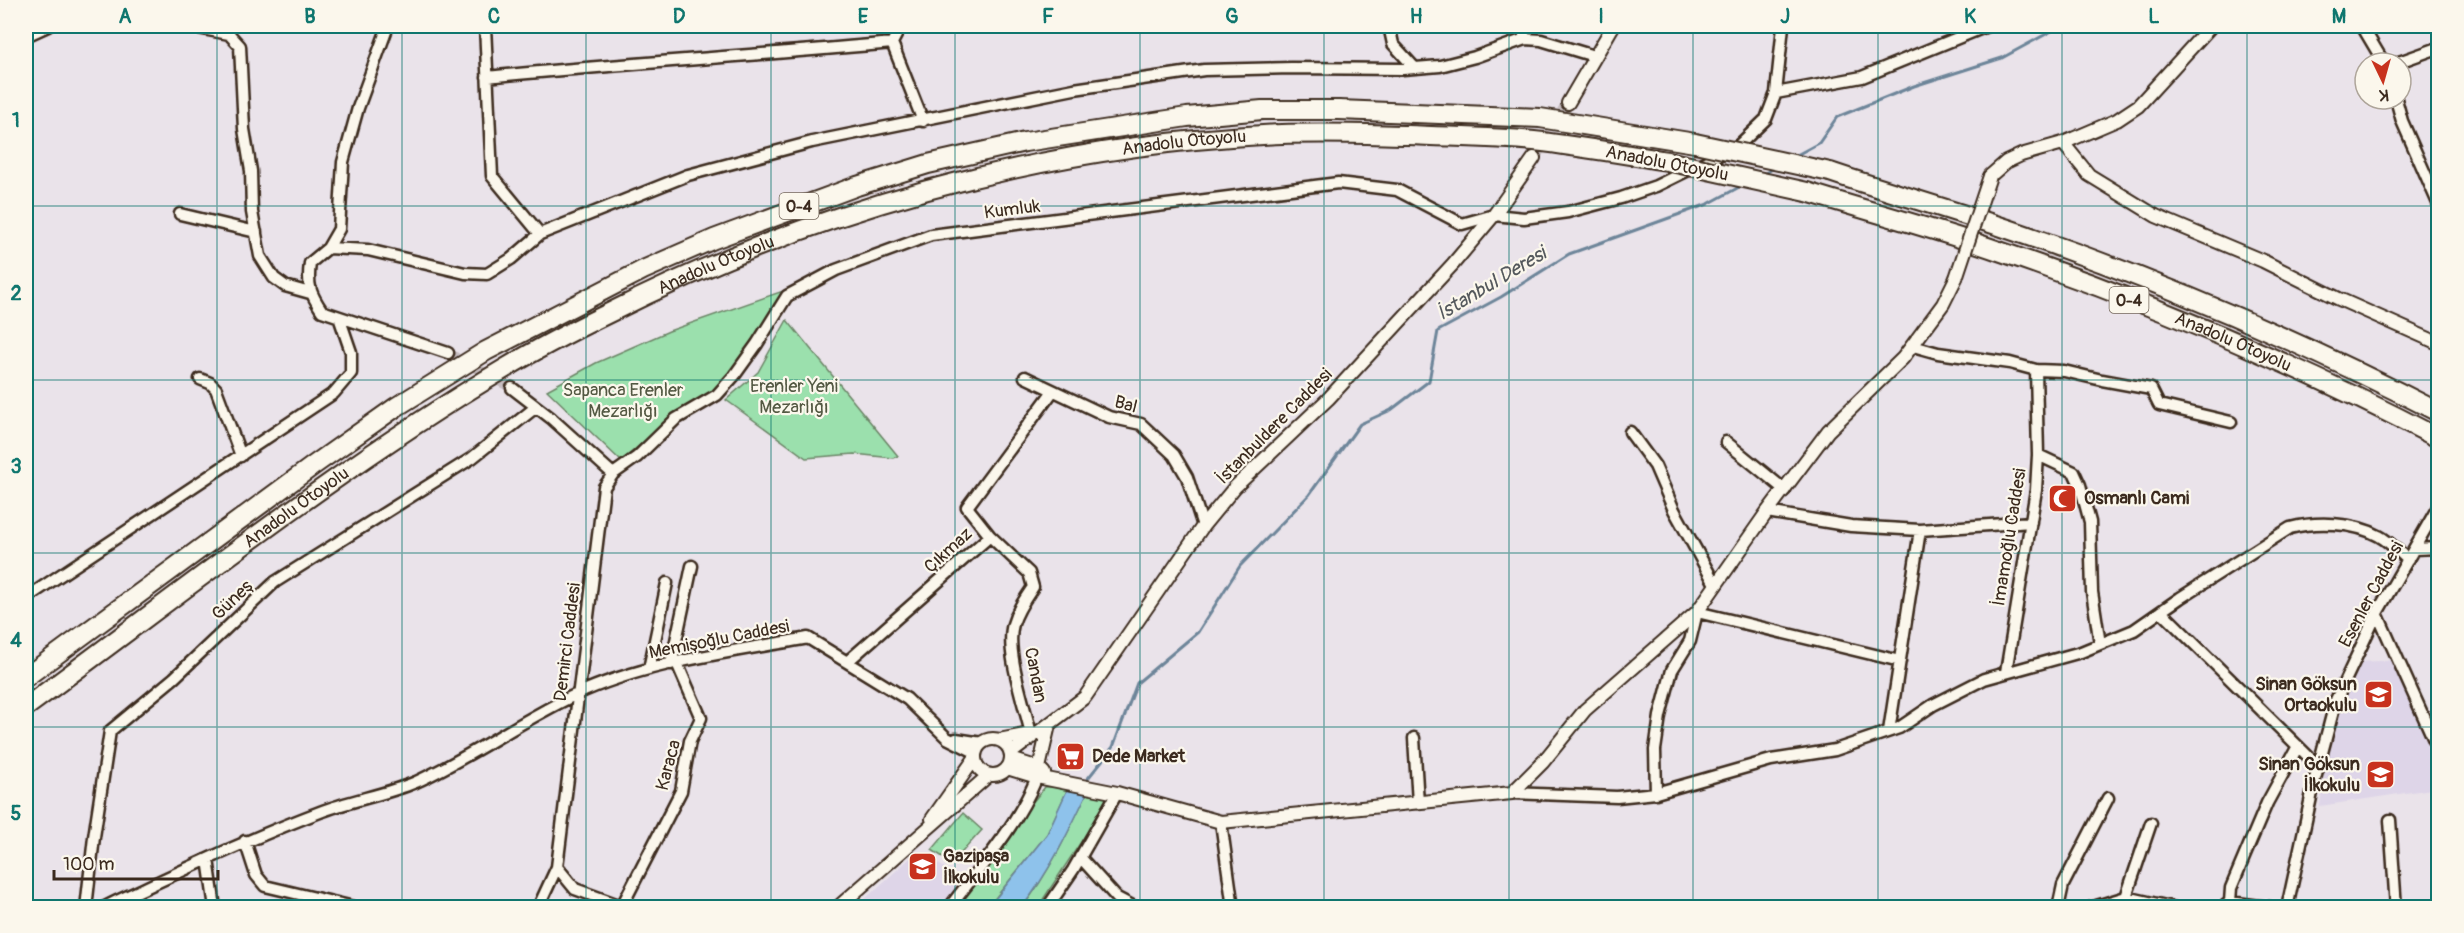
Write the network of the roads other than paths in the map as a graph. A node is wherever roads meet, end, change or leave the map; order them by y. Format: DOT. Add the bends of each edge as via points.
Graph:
graph roads {
  1 [pos="48,26"];
  2 [pos="187,26"];
  3 [pos="388,26"];
  4 [pos="486,26"];
  5 [pos="901,26"];
  6 [pos="1389,26"];
  7 [pos="1522,26"];
  8 [pos="1613,26"];
  9 [pos="1783,26"];
  10 [pos="1987,26"];
  11 [pos="2211,26"];
  12 [pos="2362,26"];
  13 [pos="26,36"];
  14 [pos="1525,39"];
  15 [pos="892,43"];
  16 [pos="2439,48"];
  17 [pos="2377,51"];
  18 [pos="1594,56"];
  19 [pos="2413,57"];
  20 [pos="1414,67"];
  21 [pos="486,77"];
  22 [pos="1776,93"];
  23 [pos="1568,103"];
  24 [pos="2399,111"];
  25 [pos="923,121"];
  26 [pos="2063,142"];
  27 [pos="1534,158"];
  28 [pos="2439,203"];
  29 [pos="180,214"];
  30 [pos="1494,215"];
  31 [pos="256,232"];
  32 [pos="540,234"];
  33 [pos="328,248"];
  34 [pos="310,293"];
  35 [pos="339,317"];
  36 [pos="2439,343"];
  37 [pos="1913,346"];
  38 [pos="448,353"];
  39 [pos="2036,370"];
  40 [pos="1025,377"];
  41 [pos="200,379"];
  42 [pos="512,387"];
  43 [pos="1053,391"];
  44 [pos="2364,399"];
  45 [pos="536,407"];
  46 [pos="2439,412"];
  47 [pos="2231,422"];
  48 [pos="1630,432"];
  49 [pos="2439,438"];
  50 [pos="1726,442"];
  51 [pos="2439,445"];
  52 [pos="2038,455"];
  53 [pos="241,456"];
  54 [pos="613,474"];
  55 [pos="1785,490"];
  56 [pos="2439,507"];
  57 [pos="1767,512"];
  58 [pos="2031,522"];
  59 [pos="1203,526"];
  60 [pos="1920,531"];
  61 [pos="990,536"];
  62 [pos="2439,548"];
  63 [pos="2414,549"];
  64 [pos="2408,560"];
  65 [pos="692,566"];
  66 [pos="667,583"];
  67 [pos="1715,584"];
  68 [pos="26,598"];
  69 [pos="2161,611"];
  70 [pos="1697,612"];
  71 [pos="2377,613"];
  72 [pos="2100,644"];
  73 [pos="1900,660"];
  74 [pos="847,662"];
  75 [pos="674,664"];
  76 [pos="649,669"];
  77 [pos="2006,672"];
  78 [pos="26,677"];
  79 [pos="576,694"];
  80 [pos="26,707"];
  81 [pos="1049,725"];
  82 [pos="1889,731"];
  83 [pos="1031,734"];
  84 [pos="1414,738"];
  85 [pos="999,740"];
  86 [pos="2298,746"];
  87 [pos="2439,749"];
  88 [pos="977,751"];
  89 [pos="1010,760"];
  90 [pos="2319,766"];
  91 [pos="1042,774"];
  92 [pos="989,775"];
  93 [pos="1117,793"];
  94 [pos="1512,793"];
  95 [pos="1656,793"];
  96 [pos="2108,798"];
  97 [pos="1418,803"];
  98 [pos="2390,820"];
  99 [pos="1221,822"];
  100 [pos="2151,823"];
  101 [pos="921,834"];
  102 [pos="245,841"];
  103 [pos="1080,856"];
  104 [pos="208,859"];
  105 [pos="556,867"];
  106 [pos="2126,897"];
  107 [pos="117,904"];
  108 [pos="2226,905"];
  109 [pos="625,907"];
  110 [pos="86,908"];
  111 [pos="104,908"];
  112 [pos="215,908"];
  113 [pos="358,908"];
  114 [pos="538,908"];
  115 [pos="837,908"];
  116 [pos="949,908"];
  117 [pos="1047,908"];
  118 [pos="1136,908"];
  119 [pos="1233,908"];
  120 [pos="2058,908"];
  121 [pos="2090,908"];
  122 [pos="2175,908"];
  123 [pos="2275,908"];
  124 [pos="2287,908"];
  125 [pos="2396,908"];
  1 -- 13 [label="street"];
  2 -- 31 [label="street" via="229,34 240,46 244,129"];
  3 -- 33 [label="street" via="343,162 339,229"];
  4 -- 21 [label="street"];
  5 -- 15 [label="street"];
  6 -- 20 [label="street" via="1393,44"];
  7 -- 14 [label="street"];
  8 -- 18 [label="street"];
  9 -- 22 [label="street"];
  10 -- 22 [label="street" via="1862,77"];
  11 -- 26 [label="street" via="2138,106 2117,120"];
  12 -- 17 [label="street"];
  14 -- 18 [label="street"];
  14 -- 20 [label="street" via="1440,66"];
  15 -- 21 [label="street"];
  15 -- 25 [label="street"];
  16 -- 19 [label="street"];
  18 -- 23 [label="street"];
  20 -- 25 [label="street" via="1204,70 1074,89"];
  21 -- 32 [label="street" via="492,176"];
  22 -- 30 [label="street" via="1766,119 1739,145 1656,186 1568,212 1524,218"];
  24 -- 28 [label="street"];
  25 -- 32 [label="street" via="812,142 688,175"];
  26 -- 36 [label="street" via="2089,175 2156,216"];
  26 -- 37 [label="street, bridge" via="2021,155 1990,176 1956,278"];
  27 -- 30 [label="street, İstanbuldere Caddesi"];
  29 -- 31 [label="street"];
  30 -- 54 [label="street, Kumluk" via="1462,224 1397,190 1338,183 931,235 836,270 787,296 757,344 717,395 676,419"];
  30 -- 59 [label="street, İstanbuldere Caddesi" via="1328,399 1235,487"];
  31 -- 34 [label="street" via="260,256 274,278 285,286"];
  32 -- 33 [label="street" via="487,274 465,273 368,250"];
  33 -- 34 [label="street" via="310,263"];
  34 -- 35 [label="street" via="322,311"];
  35 -- 38 [label="street"];
  35 -- 53 [label="street" via="351,352 351,373 334,393"];
  37 -- 39 [label="street"];
  37 -- 55 [label="street" via="1828,431"];
  39 -- 47 [label="street" via="2064,370 2151,389 2159,405"];
  39 -- 52 [label="street, İmamoğlu Caddesi"];
  40 -- 43 [label="street, Bal"];
  41 -- 53 [label="street" via="216,388"];
  42 -- 45 [label="street"];
  43 -- 59 [label="street, Bal" via="1109,417 1141,424 1174,456 1186,477"];
  43 -- 61 [label="street, Çıkmaz" via="967,507"];
  44 -- 49 [label="highway, Anadolu Otoyolu / O-4"];
  44 -- 51 [label="highway"];
  44 -- 80 [label="highway, Anadolu Otoyolu / O-4, bridge" via="2215,334 1997,250 1807,192 1667,161 1534,141 1340,133 1263,135 1114,150 1030,165 863,208 652,291 506,367 406,430"];
  45 -- 54 [label="street"];
  45 -- 110 [label="street, Güneş" via="472,458 275,582 174,678 110,732"];
  46 -- 78 [label="highway, Anadolu Otoyolu / O-4, bridge" via="2207,305 2007,229 1830,172 1695,143 1540,118 1262,110 1187,117 1025,142 928,164 787,210 643,270 486,351 396,407"];
  48 -- 67 [label="street" via="1655,466 1674,510"];
  50 -- 55 [label="street"];
  52 -- 58 [label="street, İmamoğlu Caddesi"];
  52 -- 72 [label="street" via="2073,472 2080,485 2090,522 2092,592"];
  53 -- 68 [label="street"];
  54 -- 79 [label="street, Demirci Caddesi" via="604,486"];
  55 -- 57 [label="street"];
  56 -- 63 [label="street, Esenler Caddesi"];
  57 -- 60 [label="street" via="1851,526"];
  57 -- 67 [label="street"];
  58 -- 60 [label="street"];
  58 -- 77 [label="street, İmamoğlu Caddesi"];
  59 -- 81 [label="street, İstanbuldere Caddesi" via="1085,697"];
  60 -- 73 [label="street"];
  61 -- 74 [label="street, Çıkmaz"];
  61 -- 83 [label="street, Candan" via="1029,573 1033,587 1012,627 1014,667"];
  62 -- 63 [label="street"];
  63 -- 64 [label="street, Esenler Caddesi"];
  64 -- 69 [label="street" via="2378,535 2348,526 2311,523 2290,528"];
  64 -- 71 [label="street, Esenler Caddesi"];
  65 -- 75 [label="street"];
  66 -- 76 [label="street"];
  67 -- 70 [label="street"];
  69 -- 72 [label="street" via="2134,630"];
  69 -- 86 [label="street"];
  70 -- 73 [label="street"];
  70 -- 94 [label="street" via="1585,710 1544,762"];
  70 -- 95 [label="street" via="1690,641 1672,670 1660,716 1655,750"];
  71 -- 87 [label="street"];
  71 -- 90 [label="street, Esenler Caddesi" via="2336,700"];
  72 -- 77 [label="street"];
  73 -- 82 [label="street"];
  74 -- 75 [label="street, Memişoğlu Caddesi" via="808,638"];
  74 -- 88 [label="street, Memişoğlu Caddesi" via="907,699 947,738"];
  75 -- 76 [label="street, Memişoğlu Caddesi"];
  75 -- 109 [label="street, Karaca" via="701,718 690,741 681,791"];
  76 -- 79 [label="street, Memişoğlu Caddesi"];
  77 -- 82 [label="street" via="1974,684"];
  79 -- 102 [label="street, Memişoğlu Caddesi" via="413,783"];
  79 -- 105 [label="street, Demirci Caddesi"];
  81 -- 83 [label="street, İstanbuldere Caddesi"];
  81 -- 89 [label="street, İstanbuldere Caddesi"];
  81 -- 91 [label="street"];
  82 -- 95 [label="street" via="1835,750 1771,760"];
  83 -- 85 [label="street, İstanbuldere Caddesi"];
  84 -- 97 [label="street"];
  85 -- 88 [label="street" via="987,740"];
  85 -- 89 [label="street"];
  86 -- 90 [label="street"];
  86 -- 108 [label="street" via="2267,803"];
  88 -- 92 [label="street" via="979,769"];
  88 -- 101 [label="street"];
  89 -- 91 [label="street"];
  89 -- 92 [label="street" via="1001,773"];
  90 -- 124 [label="street, Esenler Caddesi"];
  91 -- 93 [label="street"];
  91 -- 116 [label="street" via="989,860"];
  92 -- 101 [label="street"];
  93 -- 99 [label="street"];
  93 -- 103 [label="street"];
  94 -- 95 [label="street" via="1617,797"];
  94 -- 97 [label="street"];
  96 -- 120 [label="street" via="2063,885"];
  97 -- 99 [label="street"];
  98 -- 125 [label="street"];
  99 -- 119 [label="street"];
  100 -- 106 [label="street"];
  101 -- 115 [label="street"];
  102 -- 104 [label="street, Memişoğlu Caddesi"];
  102 -- 113 [label="street" via="256,875 265,886"];
  103 -- 117 [label="street"];
  103 -- 118 [label="street" via="1118,898"];
  104 -- 107 [label="street, Memişoğlu Caddesi"];
  104 -- 112 [label="street"];
  105 -- 109 [label="street" via="574,889"];
  105 -- 114 [label="street, Demirci Caddesi"];
  106 -- 121 [label="street"];
  106 -- 122 [label="street"];
  107 -- 111 [label="street, Memişoğlu Caddesi"];
  108 -- 123 [label="street"];
}
